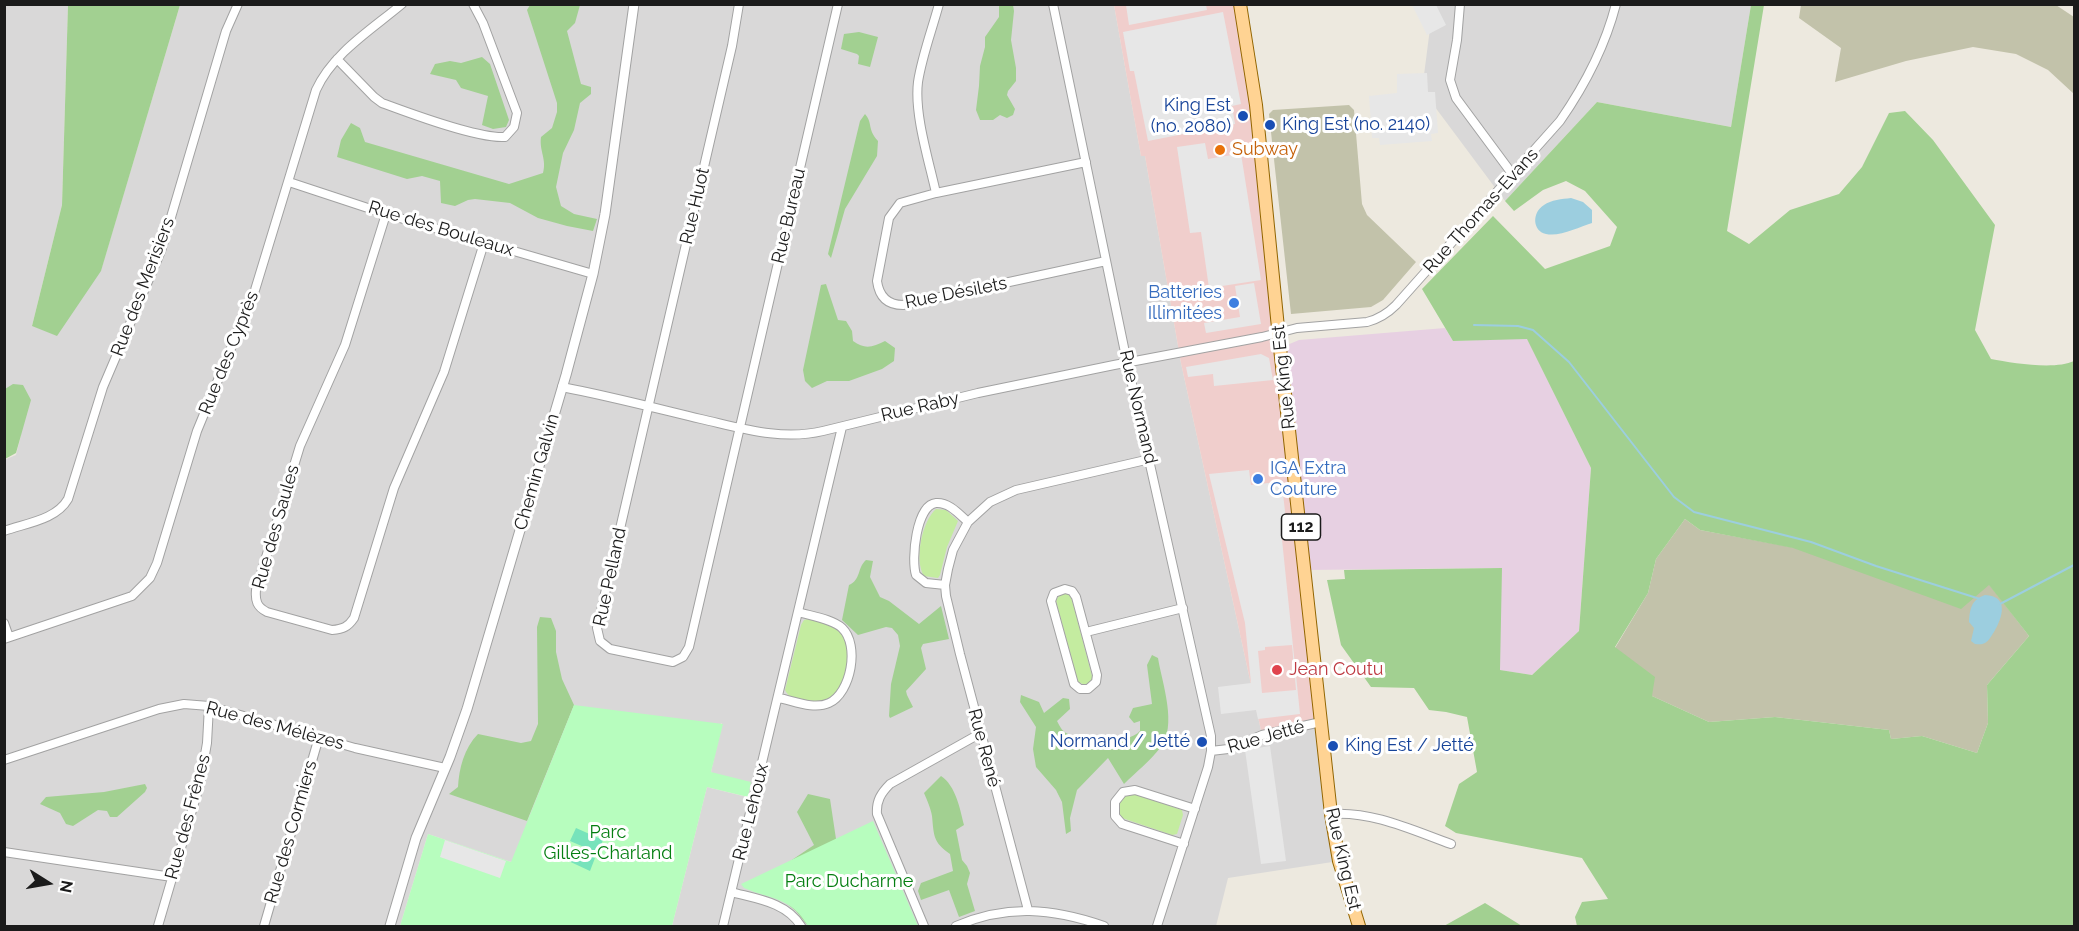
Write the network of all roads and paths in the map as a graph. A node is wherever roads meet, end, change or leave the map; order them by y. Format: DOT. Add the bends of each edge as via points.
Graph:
graph roads {
  1 [pos="238,4"];
  2 [pos="402,4"];
  3 [pos="473,4"];
  4 [pos="634,4"];
  5 [pos="739,4"];
  6 [pos="838,4"];
  7 [pos="939,4"];
  8 [pos="1053,4"];
  9 [pos="1240,4"];
  10 [pos="1460,4"];
  11 [pos="1616,4"];
  12 [pos="337,58"];
  13 [pos="1086,162"];
  14 [pos="1513,175"];
  15 [pos="289,182"];
  16 [pos="936,193"];
  17 [pos="386,214"];
  18 [pos="484,243"];
  19 [pos="1106,261"];
  20 [pos="593,274"];
  21 [pos="1279,332"];
  22 [pos="1127,362"];
  23 [pos="562,387"];
  24 [pos="648,407"];
  25 [pos="842,427"];
  26 [pos="740,428"];
  27 [pos="1150,459"];
  28 [pos="968,522"];
  29 [pos="4,531"];
  30 [pos="945,585"];
  31 [pos="1183,608"];
  32 [pos="798,612"];
  33 [pos="4,622"];
  34 [pos="1086,632"];
  35 [pos="7,638"];
  36 [pos="779,698"];
  37 [pos="209,706"];
  38 [pos="1321,722"];
  39 [pos="981,733"];
  40 [pos="319,737"];
  41 [pos="1211,751"];
  42 [pos="4,760"];
  43 [pos="445,768"];
  44 [pos="1195,809"];
  45 [pos="1331,814"];
  46 [pos="1184,844"];
  47 [pos="1451,844"];
  48 [pos="4,852"];
  49 [pos="172,877"];
  50 [pos="731,892"];
  51 [pos="1028,910"];
  52 [pos="158,927"];
  53 [pos="264,927"];
  54 [pos="390,927"];
  55 [pos="723,927"];
  56 [pos="801,927"];
  57 [pos="924,927"];
  58 [pos="956,927"];
  59 [pos="1104,927"];
  60 [pos="1157,927"];
  61 [pos="1359,927"];
  1 -- 29 [label="street, Rue des Merisiers" via="226,31 160,251 103,387 68,499 50,515"];
  2 -- 12 [label="street, Rue des Cyprès"];
  3 -- 12 [label="street" via="517,112 514,127 504,136 468,131 382,103"];
  4 -- 20 [label="street, Chemin Galvin"];
  5 -- 24 [label="street, Rue Huot"];
  6 -- 26 [label="street, Rue Bureau"];
  7 -- 16 [label="street" via="918,94"];
  8 -- 13 [label="street, Rue Normand"];
  9 -- 21 [label="main road, Rue King Est / 112" via="1256,105"];
  10 -- 14 [label="street" via="1452,88"];
  11 -- 14 [label="street, Rue Thomas-Evans" via="1603,43 1577,96 1544,142"];
  12 -- 15 [label="street, Rue des Cyprès" via="316,90"];
  13 -- 16 [label="street, Rue Désilets"];
  13 -- 19 [label="street, Rue Normand"];
  14 -- 21 [label="street, Rue Thomas-Evans" via="1383,317"];
  15 -- 17 [label="street, Rue des Bouleaux"];
  15 -- 35 [label="street, Rue des Cyprès" via="247,312 197,431 150,578 141,590 121,602"];
  16 -- 19 [label="street, Rue Désilets" via="900,203 889,218 877,281 879,293 889,303 914,303"];
  17 -- 18 [label="street, Rue des Bouleaux"];
  17 -- 18 [label="street, Rue des Saules" via="345,345 300,446 255,590 255,599 267,612 332,630 342,629 354,618 394,488 444,372"];
  18 -- 20 [label="street, Rue des Bouleaux"];
  19 -- 22 [label="street, Rue Normand"];
  20 -- 23 [label="street, Chemin Galvin"];
  21 -- 22 [label="street, Rue Raby"];
  21 -- 38 [label="main road, Rue King Est / 112"];
  22 -- 25 [label="street, Rue Raby"];
  22 -- 27 [label="street, Rue Normand"];
  23 -- 24 [label="street, Rue Raby"];
  23 -- 43 [label="street, Chemin Galvin" via="473,690"];
  24 -- 26 [label="street, Rue Raby"];
  24 -- 26 [label="street, Rue Pelland" via="597,628 600,641 610,649 673,662 687,652"];
  25 -- 26 [label="street, Rue Raby" via="798,435"];
  25 -- 32 [label="street, Rue Lehoux"];
  27 -- 28 [label="street, Rue René" via="1016,490 990,502"];
  27 -- 31 [label="street, Rue Normand"];
  28 -- 30 [label="street, Rue René" via="953,550"];
  28 -- 30 [label="street" via="951,507 937,503 925,509 920,522 914,558 916,575 926,582"];
  30 -- 39 [label="street, Rue René"];
  31 -- 34 [label="street"];
  31 -- 41 [label="street, Rue Normand" via="1209,724"];
  32 -- 36 [label="street, Rue Lehoux"];
  32 -- 36 [label="street" via="833,623 847,634 852,653 848,678 838,698 830,703 811,705"];
  33 -- 35 [label="street"];
  34 -- 34 [label="street" via="1075,594 1065,589 1057,591 1051,601 1074,684 1084,690 1094,685 1097,675"];
  36 -- 50 [label="street, Rue Lehoux"];
  37 -- 40 [label="street, Rue des Mélèzes"];
  37 -- 42 [label="street, Rue des Mélèzes" via="184,704 159,709"];
  37 -- 49 [label="street, Rue des Frênes" via="204,764"];
  38 -- 41 [label="street, Rue Jetté" via="1262,735 1228,750"];
  38 -- 45 [label="main road, Rue King Est / 112"];
  39 -- 51 [label="street, Rue René"];
  39 -- 57 [label="street" via="890,784 876,805"];
  40 -- 43 [label="street, Rue des Mélèzes"];
  40 -- 53 [label="street, Rue des Cormiers"];
  41 -- 44 [label="street, Rue Normand"];
  43 -- 54 [label="street, Chemin Galvin" via="416,838"];
  44 -- 46 [label="street, Rue Normand"];
  44 -- 46 [label="street" via="1135,790 1123,792 1115,802 1115,816 1122,824"];
  45 -- 47 [label="street" via="1375,817"];
  45 -- 61 [label="main road, Rue King Est / 112" via="1339,861"];
  46 -- 60 [label="street, Rue Normand"];
  48 -- 49 [label="street"];
  49 -- 52 [label="street, Rue des Frênes"];
  50 -- 55 [label="street, Rue Lehoux"];
  50 -- 56 [label="street" via="778,905 794,916"];
  51 -- 58 [label="street" via="979,917"];
  51 -- 59 [label="street"];
}
